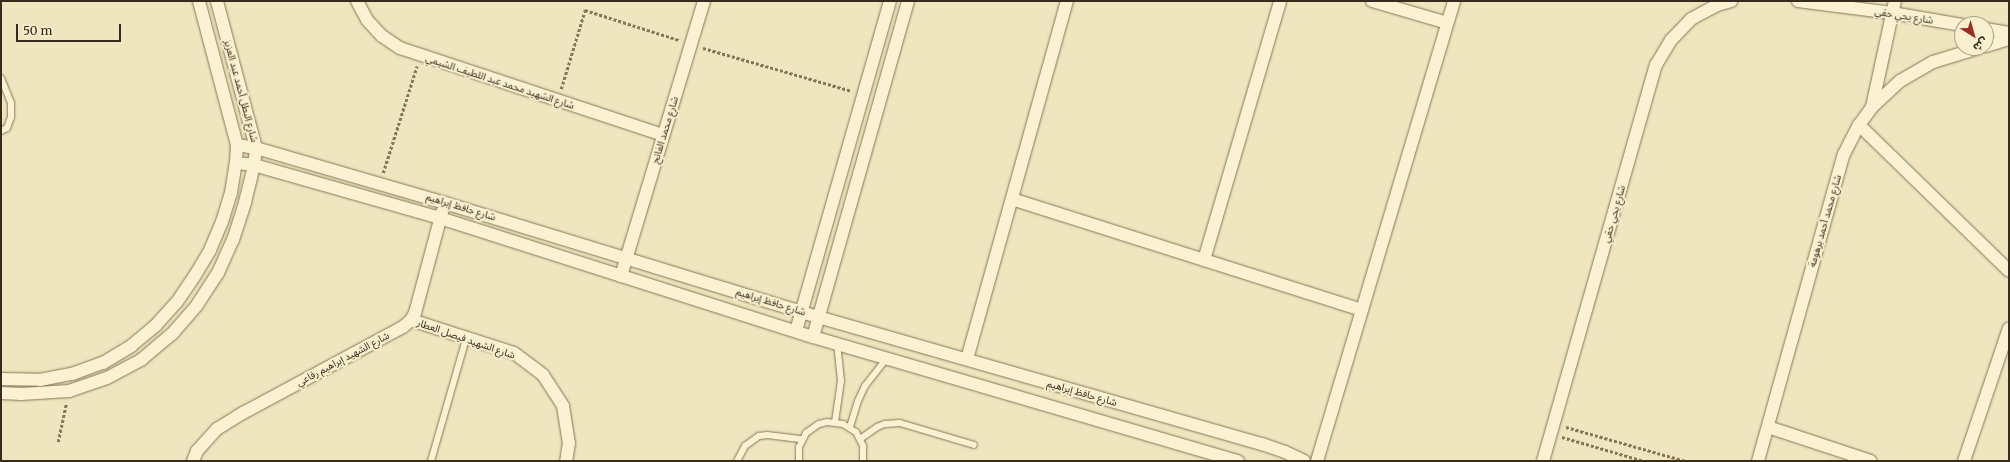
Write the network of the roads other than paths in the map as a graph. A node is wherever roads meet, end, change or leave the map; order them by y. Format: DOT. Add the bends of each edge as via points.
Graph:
graph roads {
  1 [pos="199,1"];
  2 [pos="217,1"];
  3 [pos="357,1"];
  4 [pos="704,1"];
  5 [pos="890,1"];
  6 [pos="908,1"];
  7 [pos="1067,1"];
  8 [pos="1280,1"];
  9 [pos="1372,1"];
  10 [pos="1454,1"];
  11 [pos="1731,1"];
  12 [pos="1798,1"];
  13 [pos="1895,1"];
  14 [pos="1892,13"];
  15 [pos="1447,23"];
  16 [pos="1954,24"];
  17 [pos="1994,30"];
  18 [pos="2009,33"];
  19 [pos="2009,39"];
  20 [pos="1994,44"];
  21 [pos="1954,56"];
  22 [pos="1,78"];
  23 [pos="1872,107"];
  24 [pos="1859,125"];
  25 [pos="1,131"];
  26 [pos="664,135"];
  27 [pos="237,145"];
  28 [pos="256,148"];
  29 [pos="236,163"];
  30 [pos="254,165"];
  31 [pos="1012,199"];
  32 [pos="445,202"];
  33 [pos="440,218"];
  34 [pos="626,258"];
  35 [pos="1204,260"];
  36 [pos="2009,271"];
  37 [pos="621,276"];
  38 [pos="1361,310"];
  39 [pos="802,312"];
  40 [pos="818,317"];
  41 [pos="411,320"];
  42 [pos="2009,328"];
  43 [pos="796,331"];
  44 [pos="813,337"];
  45 [pos="466,339"];
  46 [pos="837,344"];
  47 [pos="887,358"];
  48 [pos="966,359"];
  49 [pos="1,378"];
  50 [pos="1,393"];
  51 [pos="1142,410"];
  52 [pos="835,422"];
  53 [pos="1768,426"];
  54 [pos="850,427"];
  55 [pos="1134,430"];
  56 [pos="860,439"];
  57 [pos="802,440"];
  58 [pos="974,445"];
  59 [pos="193,461"];
  60 [pos="430,461"];
  61 [pos="566,461"];
  62 [pos="737,461"];
  63 [pos="799,461"];
  64 [pos="863,461"];
  65 [pos="1238,461"];
  66 [pos="1304,461"];
  67 [pos="1317,461"];
  68 [pos="1543,461"];
  69 [pos="1758,461"];
  70 [pos="1871,461"];
  71 [pos="1964,461"];
  1 -- 27 [label="street, شارع البطل أحمد عبد العزيز"];
  2 -- 28 [label="street, شارع البطل أحمد عبد العزيز"];
  3 -- 26 [label="street, شارع الشهيد محمد عبد اللطيف الشيمي" via="368,20 382,36 400,48"];
  4 -- 26 [label="street, شارع محمد الفاتح"];
  5 -- 39 [label="street"];
  6 -- 40 [label="street"];
  7 -- 31 [label="street"];
  8 -- 35 [label="street"];
  9 -- 15 [label="street"];
  10 -- 15 [label="street"];
  11 -- 68 [label="street, شارع يحي حقي" via="1717,5 1691,19 1671,40 1656,65"];
  12 -- 14 [label="street, شارع يحي حقي"];
  13 -- 14 [label="street"];
  14 -- 16 [label="street, شارع يحي حقي"];
  14 -- 23 [label="street"];
  15 -- 38 [label="street"];
  17 -- 18 [label="street"];
  19 -- 20 [label="street"];
  21 -- 23 [label="street, شارع محمد أحمد برهومة" via="1933,62 1900,81"];
  22 -- 25 [label="lane" via="11,103 12,117 7,128"];
  23 -- 24 [label="street, شارع محمد أحمد برهومة"];
  24 -- 36 [label="street"];
  24 -- 53 [label="street, شارع محمد أحمد برهومة" via="1844,154"];
  26 -- 34 [label="street, شارع محمد الفاتح"];
  27 -- 28 [label="street, شارع حافظ إبراهيم"];
  27 -- 29 [label="street, شارع البطل أحمد عبد العزيز"];
  28 -- 30 [label="street, شارع البطل أحمد عبد العزيز"];
  28 -- 32 [label="street, شارع حافظ إبراهيم"];
  29 -- 30 [label="street, شارع حافظ إبراهيم"];
  29 -- 49 [label="street, شارع البطل أحمد عبد العزيز" via="228,200 210,250 194,277 156,325 132,346 103,362 72,374 40,380"];
  30 -- 33 [label="street, شارع حافظ إبراهيم"];
  30 -- 50 [label="street, شارع البطل أحمد عبد العزيز" via="233,240 218,273 197,305 172,334 142,359 107,378 69,391"];
  31 -- 35 [label="street"];
  31 -- 48 [label="street"];
  32 -- 33 [label="street"];
  32 -- 34 [label="street, شارع حافظ إبراهيم"];
  33 -- 37 [label="street, شارع حافظ إبراهيم"];
  33 -- 41 [label="street" via="416,313"];
  34 -- 37 [label="street, شارع محمد الفاتح"];
  34 -- 39 [label="street, شارع حافظ إبراهيم"];
  35 -- 38 [label="street"];
  37 -- 43 [label="street, شارع حافظ إبراهيم"];
  38 -- 67 [label="street"];
  39 -- 40 [label="street, شارع حافظ إبراهيم"];
  39 -- 43 [label="street"];
  40 -- 44 [label="street"];
  40 -- 48 [label="street, شارع حافظ إبراهيم"];
  41 -- 45 [label="street, شارع الشهيد فيصل العطار"];
  41 -- 59 [label="street, شارع الشهيد إبراهيم رفاعي" via="403,327 217,429 197,452"];
  42 -- 71 [label="street"];
  43 -- 44 [label="street, شارع حافظ إبراهيم"];
  44 -- 46 [label="street, شارع حافظ إبراهيم"];
  45 -- 60 [label="lane"];
  45 -- 61 [label="street, شارع الشهيد فيصل العطار" via="514,353 543,375 563,406 569,442"];
  46 -- 47 [label="street, شارع حافظ إبراهيم"];
  46 -- 52 [label="lane" via="841,381"];
  47 -- 54 [label="lane" via="865,386"];
  47 -- 55 [label="street, شارع حافظ إبراهيم"];
  48 -- 51 [label="street, شارع حافظ إبراهيم"];
  51 -- 55 [label="street"];
  51 -- 66 [label="street, شارع حافظ إبراهيم" via="1267,446"];
  52 -- 54 [label="lane"];
  52 -- 57 [label="lane" via="819,424 806,433"];
  53 -- 69 [label="street, شارع محمد أحمد برهومة"];
  53 -- 70 [label="street"];
  54 -- 56 [label="lane"];
  55 -- 65 [label="street, شارع حافظ إبراهيم"];
  56 -- 58 [label="lane" via="878,427 900,423"];
  56 -- 64 [label="lane" via="863,446"];
  57 -- 62 [label="lane" via="758,436 745,446"];
  57 -- 63 [label="lane" via="798,451"];
}
